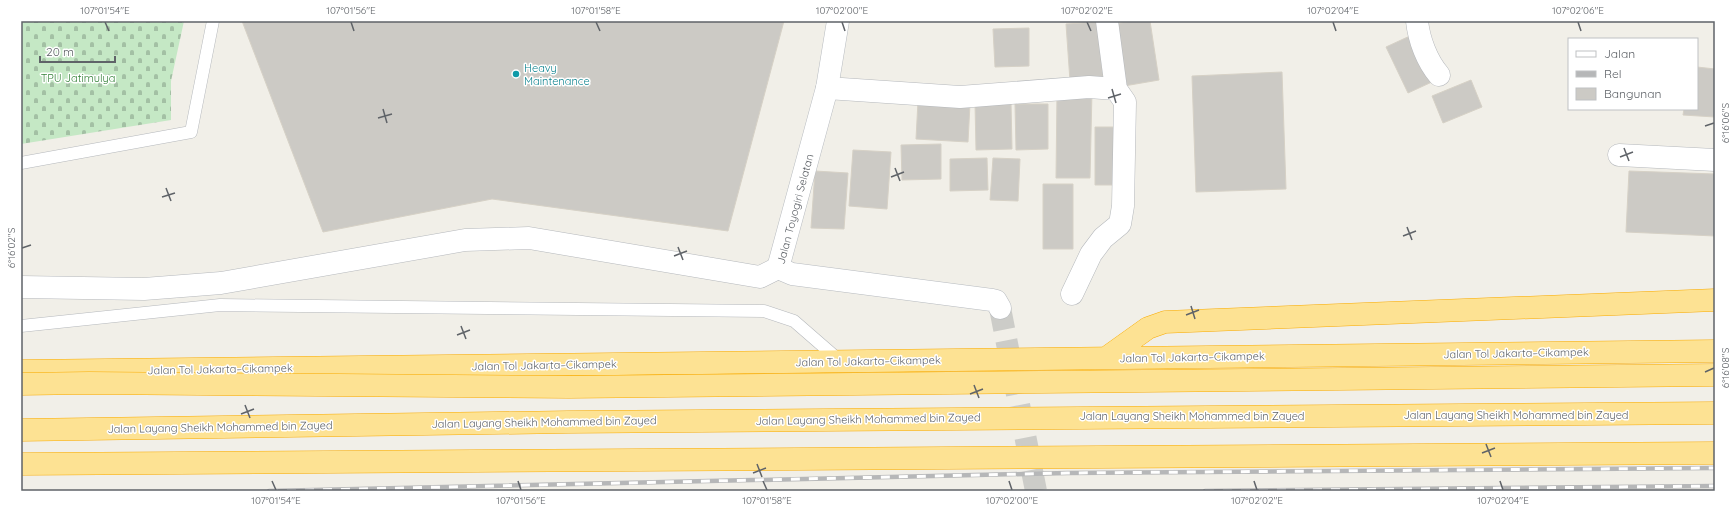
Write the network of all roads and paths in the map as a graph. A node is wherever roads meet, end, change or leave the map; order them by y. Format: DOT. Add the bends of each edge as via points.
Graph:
graph roads {
  1 [pos="213,21"];
  2 [pos="838,21"];
  3 [pos="1107,21"];
  4 [pos="1417,21"];
  5 [pos="1439,75"];
  6 [pos="827,88"];
  7 [pos="1116,89"];
  8 [pos="1619,155"];
  9 [pos="1715,160"];
  10 [pos="21,163"];
  11 [pos="778,268"];
  12 [pos="21,287"];
  13 [pos="1072,294"];
  14 [pos="1715,300"];
  15 [pos="1000,308"];
  16 [pos="21,326"];
  17 [pos="1715,351"];
  18 [pos="1106,358"];
  19 [pos="840,361"];
  20 [pos="21,371"];
  21 [pos="1715,375"];
  22 [pos="21,384"];
  23 [pos="1715,413"];
  24 [pos="21,430"];
  25 [pos="1715,453"];
  26 [pos="21,464"];
  1 -- 10 [label="lane" via="191,132"];
  2 -- 6 [label="street, Jalan Toyogiri Selatan"];
  3 -- 7 [label="street"];
  4 -- 5 [label="street" via="1420,40"];
  6 -- 7 [label="street" via="960,97 1089,87"];
  6 -- 11 [label="street, Jalan Toyogiri Selatan"];
  7 -- 13 [label="street" via="1126,102 1123,206 1120,224 1103,238 1091,254"];
  8 -- 9 [label="street"];
  11 -- 12 [label="street" via="760,277 529,238 465,240 221,283 144,290"];
  11 -- 15 [label="street, Jalan Toyogiri Selatan" via="792,274 992,300 996,301"];
  14 -- 18 [label="highway" via="1165,322 1148,328"];
  16 -- 19 [label="lane" via="220,306 764,311 794,321"];
  17 -- 18 [label="highway, Jalan Tol Jakarta–Cikampek"];
  18 -- 19 [label="highway, Jalan Tol Jakarta–Cikampek"];
  19 -- 20 [label="highway, Jalan Tol Jakarta–Cikampek"];
  21 -- 22 [label="highway, bridge" via="577,387"];
  23 -- 24 [label="highway, Jalan Layang Sheikh Mohammed bin Zayed, bridge" via="568,422"];
  25 -- 26 [label="highway"];
}
